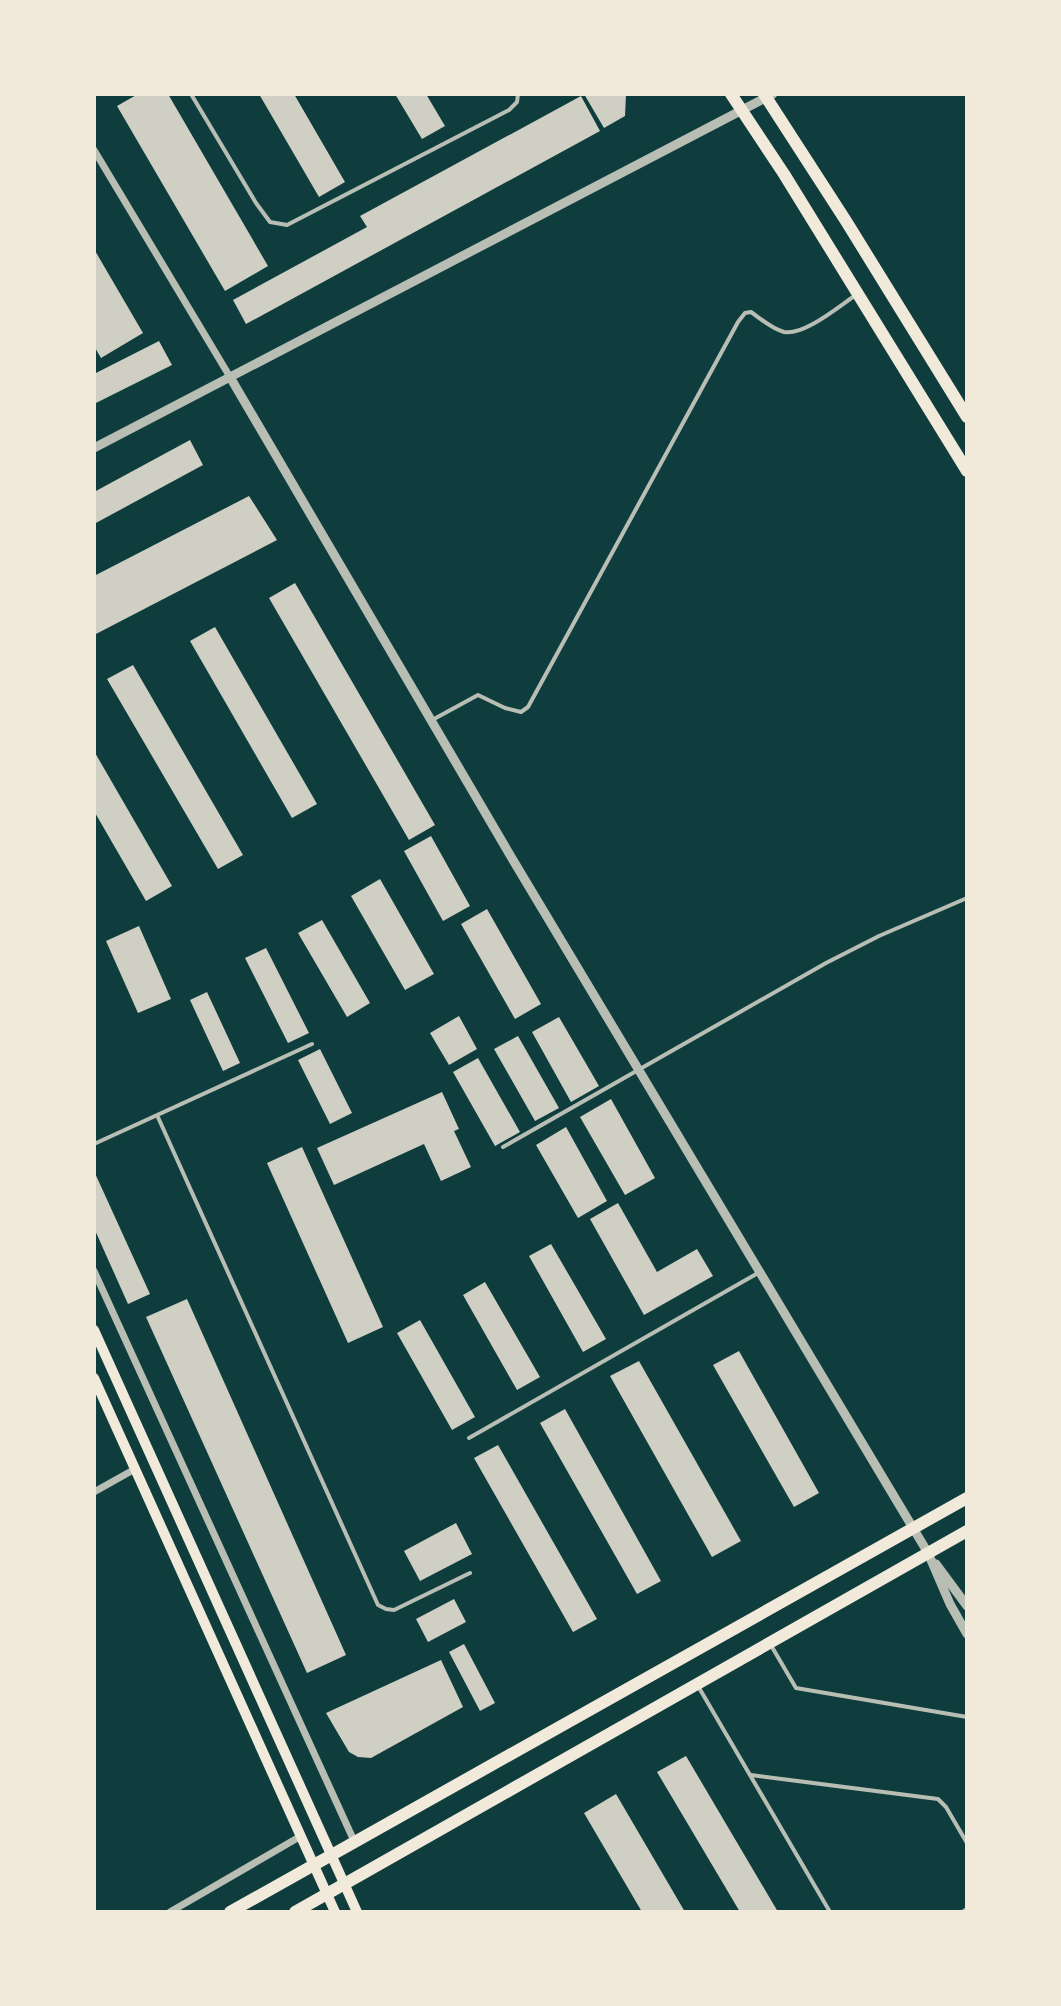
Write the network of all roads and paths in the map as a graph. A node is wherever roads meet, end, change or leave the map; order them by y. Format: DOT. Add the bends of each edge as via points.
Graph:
graph roads {
  1 [pos="191,94"];
  2 [pos="518,94"];
  3 [pos="731,94"];
  4 [pos="768,95"];
  5 [pos="742,110"];
  6 [pos="94,150"];
  7 [pos="858,294"];
  8 [pos="230,377"];
  9 [pos="967,417"];
  10 [pos="94,448"];
  11 [pos="967,471"];
  12 [pos="432,720"];
  13 [pos="967,898"];
  14 [pos="312,1044"];
  15 [pos="639,1070"];
  16 [pos="157,1115"];
  17 [pos="94,1144"];
  18 [pos="503,1147"];
  19 [pos="94,1271"];
  20 [pos="760,1272"];
  21 [pos="94,1330"];
  22 [pos="94,1378"];
  23 [pos="469,1438"];
  24 [pos="135,1469"];
  25 [pos="94,1492"];
  26 [pos="967,1498"];
  27 [pos="913,1529"];
  28 [pos="967,1531"];
  29 [pos="928,1553"];
  30 [pos="470,1573"];
  31 [pos="967,1606"];
  32 [pos="967,1634"];
  33 [pos="770,1643"];
  34 [pos="696,1684"];
  35 [pos="967,1717"];
  36 [pos="750,1775"];
  37 [pos="301,1836"];
  38 [pos="355,1843"];
  39 [pos="967,1843"];
  40 [pos="332,1856"];
  41 [pos="314,1866"];
  42 [pos="344,1884"];
  43 [pos="327,1894"];
  44 [pos="170,1912"];
  45 [pos="230,1912"];
  46 [pos="295,1912"];
  47 [pos="335,1912"];
  48 [pos="357,1912"];
  49 [pos="830,1912"];
  1 -- 2 [label="lane" via="256,203 270,222 287,225 509,110"];
  3 -- 5 [label="main road"];
  4 -- 5 [label="street"];
  4 -- 9 [label="main road"];
  5 -- 7 [label="main road"];
  5 -- 8 [label="street"];
  6 -- 8 [label="street"];
  7 -- 11 [label="main road"];
  7 -- 12 [label="lane" via="793,333 745,313 528,707 521,712 478,695"];
  8 -- 10 [label="street"];
  8 -- 12 [label="street"];
  12 -- 15 [label="street"];
  13 -- 15 [label="lane" via="826,963"];
  14 -- 16 [label="lane"];
  15 -- 18 [label="lane"];
  15 -- 20 [label="street"];
  16 -- 17 [label="lane"];
  16 -- 30 [label="lane" via="378,1605 394,1610"];
  19 -- 38 [label="street"];
  20 -- 23 [label="lane"];
  20 -- 27 [label="street"];
  21 -- 40 [label="main road"];
  22 -- 24 [label="main road"];
  24 -- 25 [label="street"];
  24 -- 37 [label="main road"];
  26 -- 27 [label="main road"];
  27 -- 29 [label="street"];
  27 -- 38 [label="main road"];
  28 -- 29 [label="main road"];
  29 -- 31 [label="street"];
  29 -- 32 [label="street"];
  29 -- 33 [label="main road"];
  33 -- 34 [label="main road"];
  33 -- 35 [label="lane" via="796,1688"];
  34 -- 36 [label="lane"];
  34 -- 42 [label="main road"];
  36 -- 39 [label="lane" via="938,1799"];
  36 -- 49 [label="lane"];
  37 -- 41 [label="main road"];
  37 -- 44 [label="street"];
  38 -- 40 [label="main road"];
  40 -- 41 [label="main road"];
  40 -- 42 [label="main road"];
  41 -- 43 [label="main road"];
  41 -- 45 [label="main road"];
  42 -- 43 [label="main road"];
  42 -- 48 [label="main road"];
  43 -- 46 [label="main road"];
  43 -- 47 [label="main road"];
}
